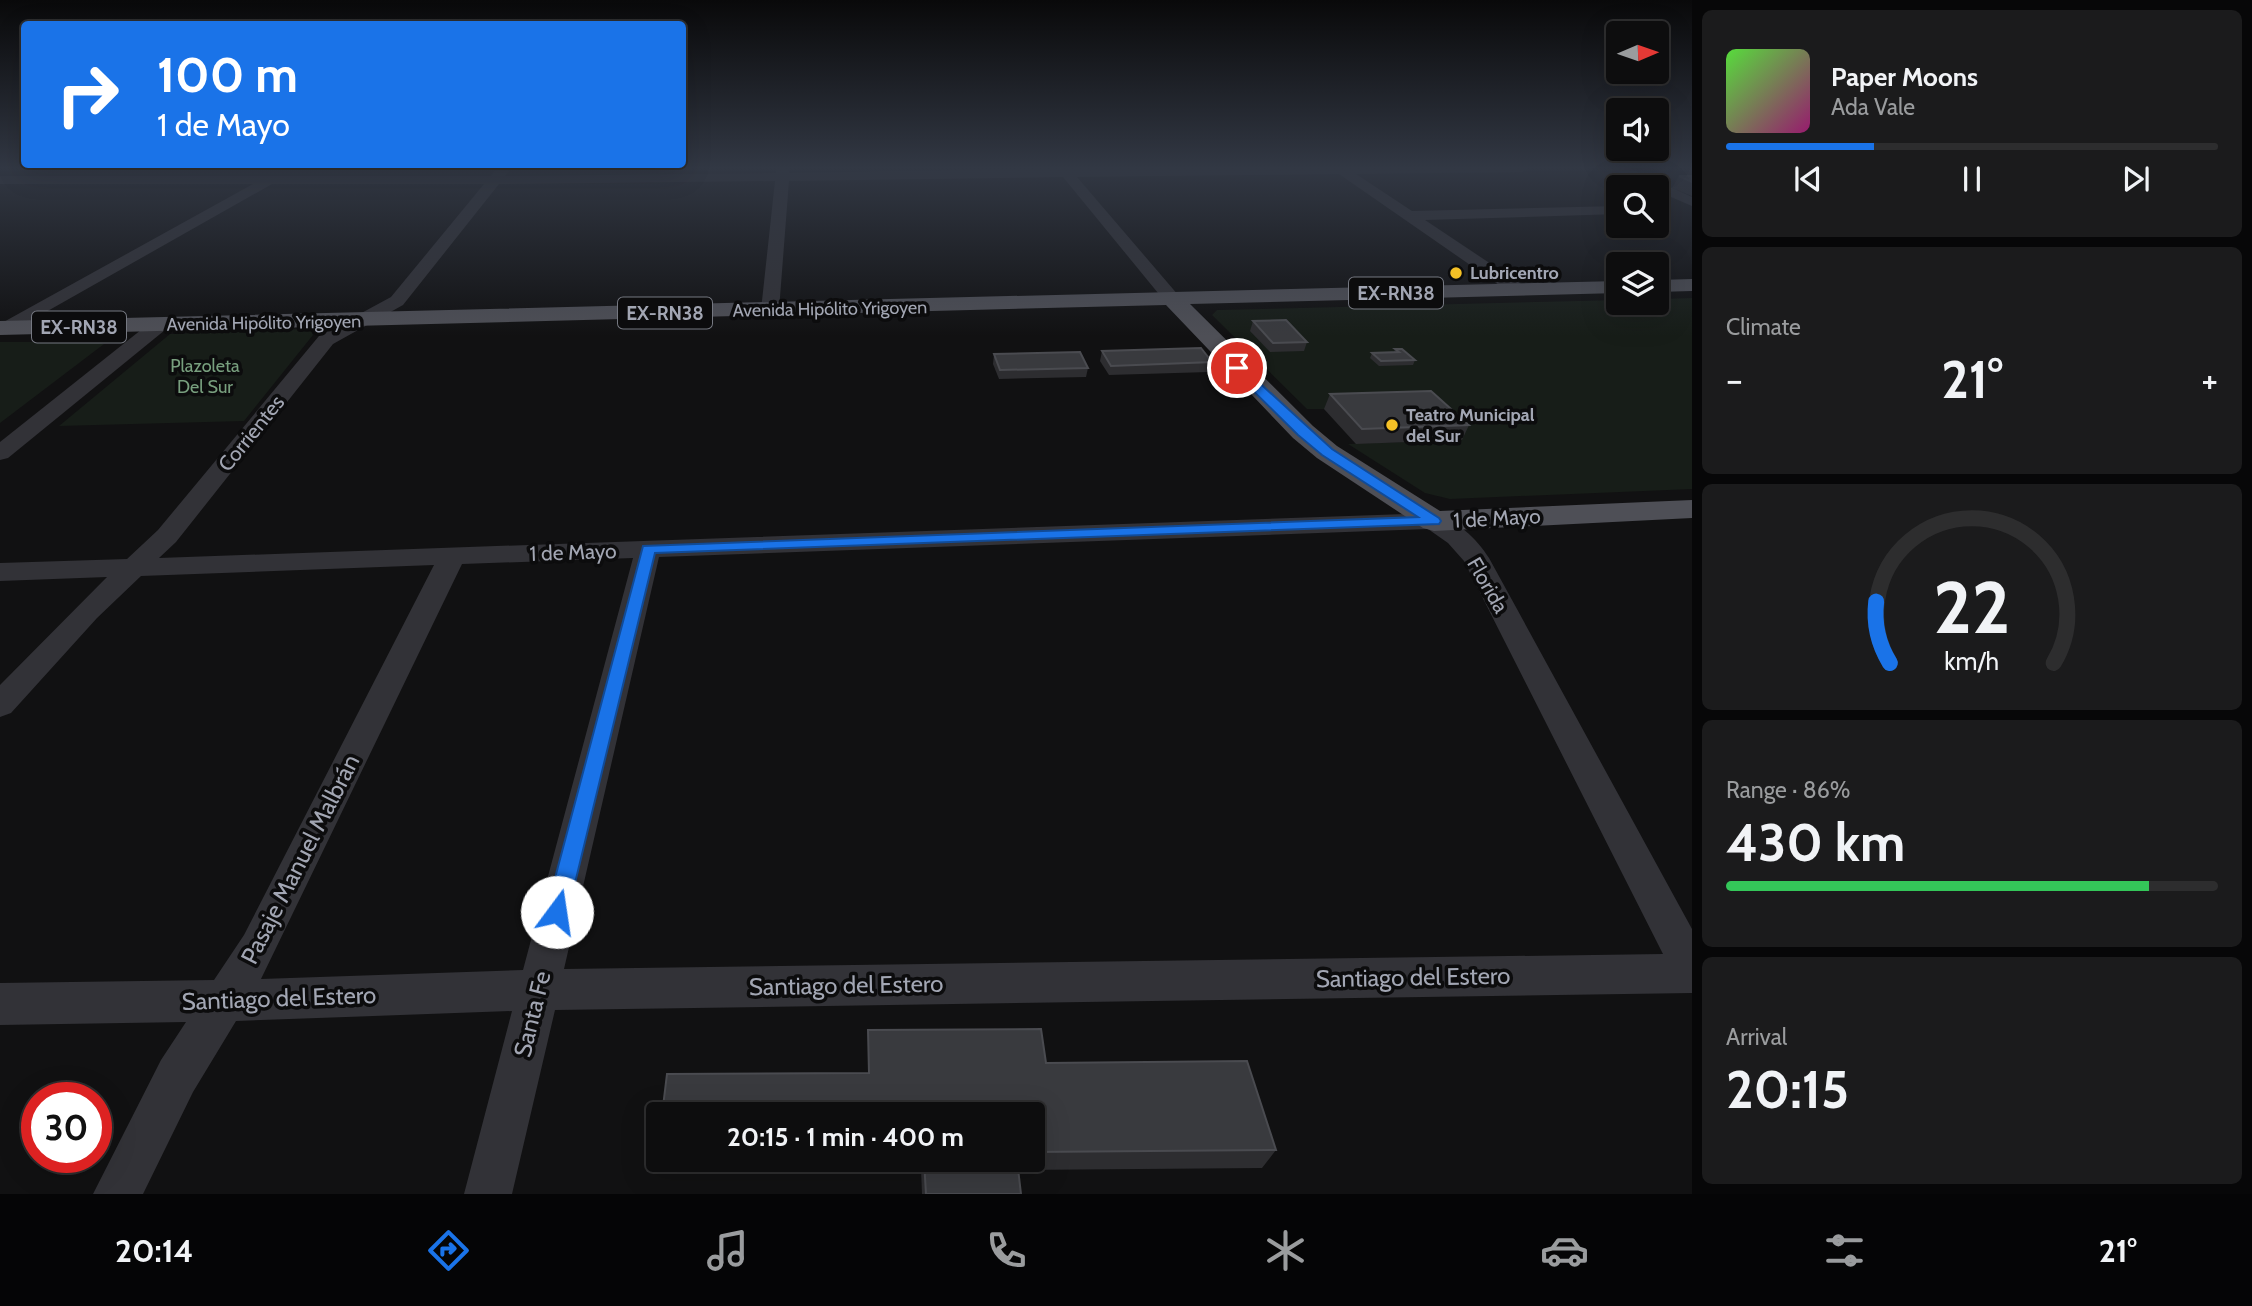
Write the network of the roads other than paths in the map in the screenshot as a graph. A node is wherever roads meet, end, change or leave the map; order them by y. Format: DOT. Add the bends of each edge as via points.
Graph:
graph roads {
  1 [pos="191,224"];
  2 [pos="459,224"];
  3 [pos="778,224"];
  4 [pos="1108,224"];
  5 [pos="1419,224"];
  6 [pos="1692,285"];
  7 [pos="1669,286"];
  8 [pos="1606,287"];
  9 [pos="1518,290"];
  10 [pos="1172,300"];
  11 [pos="770,310"];
  12 [pos="361,321"];
  13 [pos="158,326"];
  14 [pos="3,328"];
  15 [pos="5,446"];
  16 [pos="1692,509"];
  17 [pos="1434,521"];
  18 [pos="648,549"];
  19 [pos="452,556"];
  20 [pos="134,567"];
  21 [pos="0,572"];
  22 [pos="0,705"];
  23 [pos="1692,971"];
  24 [pos="537,990"];
  25 [pos="223,1001"];
  26 [pos="0,1004"];
  27 [pos="117,1194"];
  28 [pos="488,1194"];
  1 -- 14 [label="street"];
  2 -- 12 [label="street, Corrientes" via="397,301"];
  3 -- 11 [label="street"];
  4 -- 10 [label="street, Florida"];
  5 -- 9 [label="street"];
  6 -- 7 [label="main road"];
  8 -- 9 [label="main road, Avenida Hipólito Yrigoyen / EX-RN38"];
  9 -- 10 [label="main road, Avenida Hipólito Yrigoyen / EX-RN38"];
  10 -- 11 [label="main road, Avenida Hipólito Yrigoyen / EX-RN38"];
  10 -- 17 [label="main road, Florida" via="1303,432"];
  11 -- 12 [label="main road, Avenida Hipólito Yrigoyen / EX-RN38"];
  12 -- 13 [label="main road, Avenida Hipólito Yrigoyen / EX-RN38"];
  12 -- 20 [label="street, Corrientes" via="326,340 167,536"];
  13 -- 14 [label="main road, Avenida Hipólito Yrigoyen / EX-RN38"];
  13 -- 15 [label="street"];
  16 -- 17 [label="main road, 1 de Mayo"];
  17 -- 18 [label="street, 1 de Mayo"];
  17 -- 23 [label="street, Florida" via="1476,558"];
  18 -- 19 [label="street, 1 de Mayo"];
  18 -- 24 [label="street, Santa Fe"];
  19 -- 20 [label="street, 1 de Mayo"];
  19 -- 25 [label="street, Pasaje Manuel Malbrán" via="258,948"];
  20 -- 21 [label="street, 1 de Mayo"];
  20 -- 22 [label="street, Corrientes"];
  23 -- 24 [label="street, Santiago del Estero"];
  24 -- 25 [label="street, Santiago del Estero"];
  24 -- 28 [label="street, Santa Fe"];
  25 -- 26 [label="street, Santiago del Estero"];
  25 -- 27 [label="street, Pasaje Manuel Malbrán" via="177,1076"];
}
